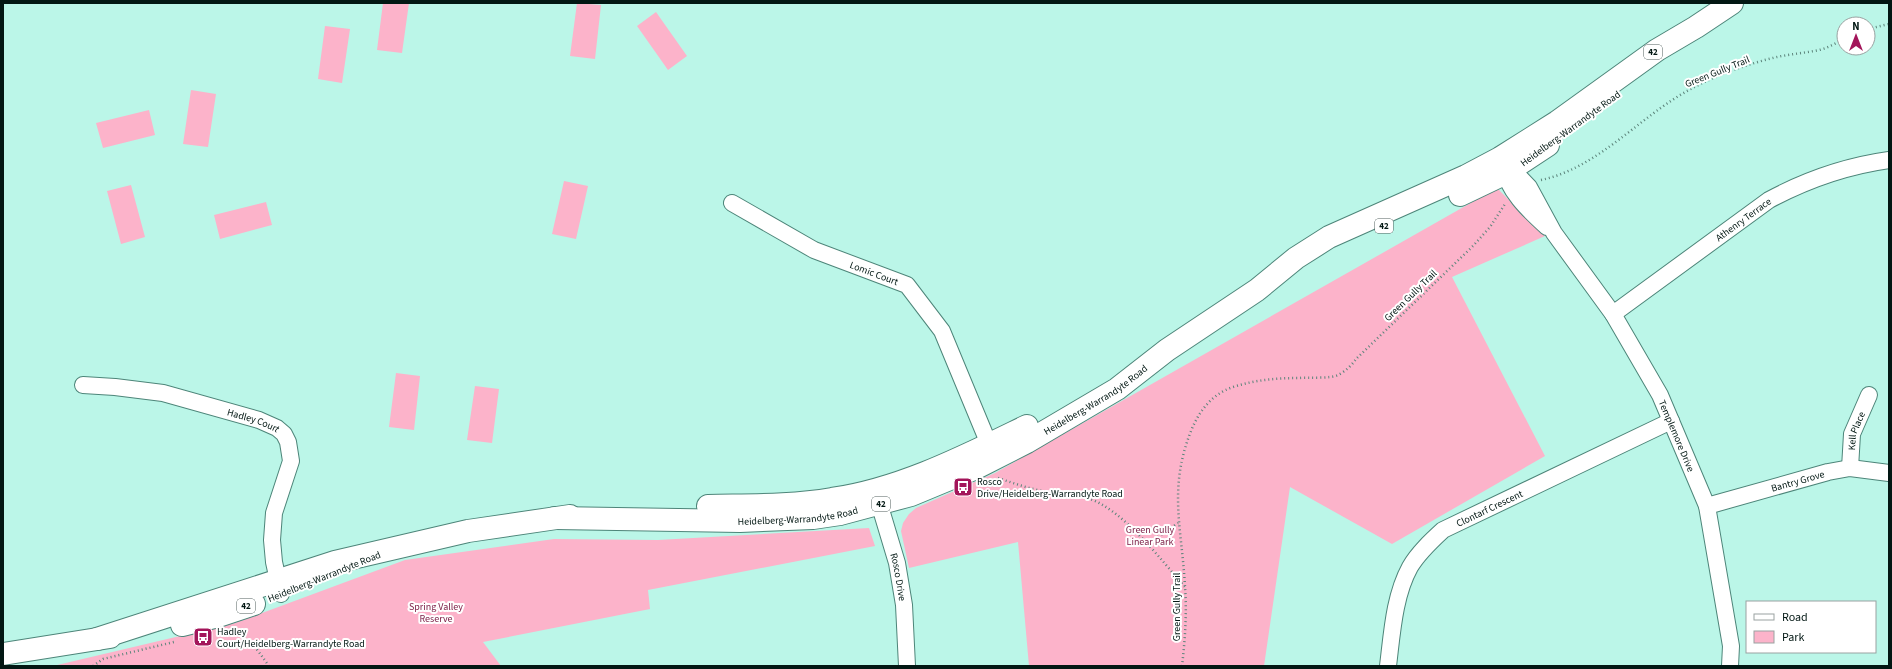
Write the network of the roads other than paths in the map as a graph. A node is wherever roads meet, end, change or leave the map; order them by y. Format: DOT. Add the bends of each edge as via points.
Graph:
graph roads {
  1 [pos="1732,3"];
  2 [pos="1889,160"];
  3 [pos="1506,167"];
  4 [pos="732,202"];
  5 [pos="1554,233"];
  6 [pos="1614,314"];
  7 [pos="83,385"];
  8 [pos="1869,395"];
  9 [pos="1672,422"];
  10 [pos="994,460"];
  11 [pos="1850,468"];
  12 [pos="1889,472"];
  13 [pos="877,497"];
  14 [pos="1707,506"];
  15 [pos="280,587"];
  16 [pos="3,654"];
  17 [pos="907,666"];
  18 [pos="1388,666"];
  19 [pos="1730,666"];
  1 -- 3 [label="main road, Heidelberg-Warrandyte Road / 42" via="1696,27 1661,59 1565,134"];
  2 -- 6 [label="street, Athenry Terrace" via="1824,174 1794,186 1769,200"];
  3 -- 5 [label="street, Templemore Drive" via="1529,187"];
  3 -- 5 [label="street, Templemore Drive" via="1515,194 1533,215"];
  3 -- 10 [label="main road, Heidelberg-Warrandyte Road / 42" via="1473,189 1378,229 1257,290 1167,350 1117,389"];
  4 -- 10 [label="street, Lomic Court" via="814,250 907,285 942,331"];
  5 -- 6 [label="street, Templemore Drive"];
  6 -- 9 [label="street, Templemore Drive" via="1660,395"];
  7 -- 15 [label="street, Hadley Court" via="163,393 259,420 284,434 291,461 274,513 272,528 272,551"];
  8 -- 11 [label="street, Kell Place" via="1852,434"];
  9 -- 14 [label="street, Templemore Drive"];
  9 -- 18 [label="street, Clontarf Crescent" via="1443,530 1426,545 1410,567 1394,618"];
  10 -- 13 [label="main road, Heidelberg-Warrandyte Road / 42" via="911,495"];
  11 -- 12 [label="street, Bantry Grove"];
  11 -- 14 [label="street, Bantry Grove"];
  13 -- 15 [label="main road, Heidelberg-Warrandyte Road / 42" via="840,514 782,519 683,521 555,518 468,531 389,549 344,570"];
  13 -- 17 [label="street, Rosco Drive" via="897,563 904,605"];
  14 -- 19 [label="street, Templemore Drive" via="1731,646"];
  15 -- 16 [label="main road, Heidelberg-Warrandyte Road / 42" via="211,618 170,628"];
}
